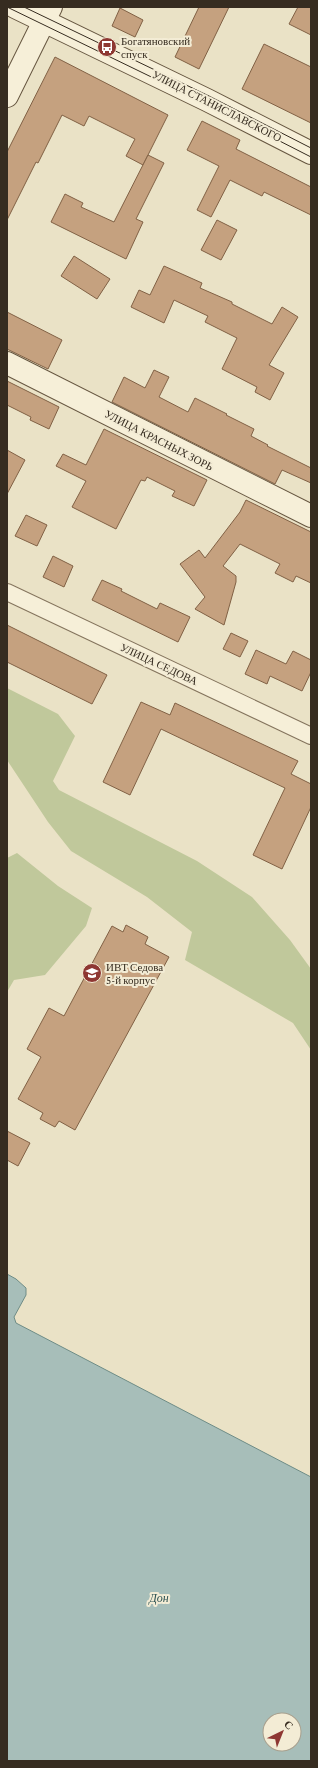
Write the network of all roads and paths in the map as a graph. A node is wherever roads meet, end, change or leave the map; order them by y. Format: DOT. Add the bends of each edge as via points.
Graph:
graph roads {
  1 [pos="15,7"];
  2 [pos="48,15"];
  3 [pos="7,96"];
  4 [pos="311,153"];
  5 [pos="7,363"];
  6 [pos="311,516"];
  7 [pos="7,592"];
  8 [pos="311,736"];
  1 -- 2 [label="street, УЛИЦА СТАНИСЛАВСКОГО"];
  2 -- 3 [label="street"];
  2 -- 4 [label="street, УЛИЦА СТАНИСЛАВСКОГО"];
  5 -- 6 [label="street, УЛИЦА КРАСНЫХ ЗОРЬ"];
  7 -- 8 [label="street, УЛИЦА СЕДОВА"];
}
